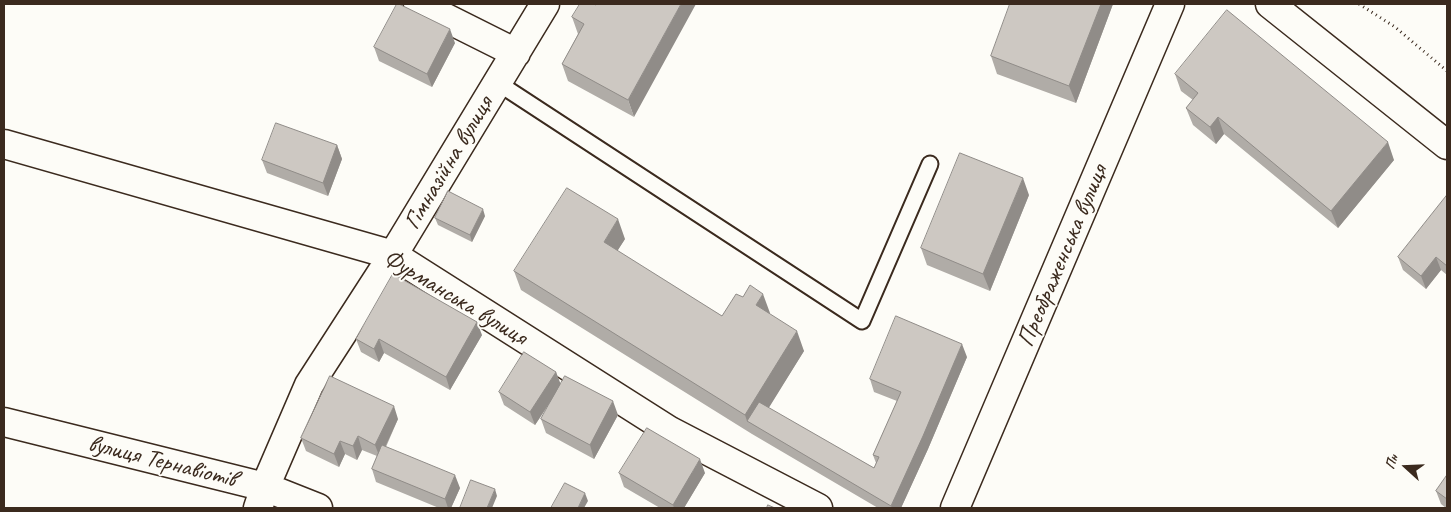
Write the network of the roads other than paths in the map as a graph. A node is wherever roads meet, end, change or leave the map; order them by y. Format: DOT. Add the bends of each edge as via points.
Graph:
graph roads {
  1 [pos="418,4"];
  2 [pos="546,4"];
  3 [pos="1170,4"];
  4 [pos="1270,4"];
  5 [pos="516,52"];
  6 [pos="498,83"];
  7 [pos="4,144"];
  8 [pos="1447,144"];
  9 [pos="930,164"];
  10 [pos="393,254"];
  11 [pos="4,422"];
  12 [pos="261,498"];
  13 [pos="318,508"];
  14 [pos="818,508"];
  15 [pos="955,508"];
  1 -- 5 [label="street"];
  2 -- 5 [label="street, Гімназійна вулиця"];
  3 -- 15 [label="street, Преображенська вулиця"];
  4 -- 8 [label="street"];
  5 -- 6 [label="street, Гімназійна вулиця"];
  6 -- 9 [label="lane" via="862,320"];
  6 -- 10 [label="street, Гімназійна вулиця"];
  7 -- 10 [label="street, Фурманська вулиця"];
  10 -- 12 [label="street, Гімназійна вулиця" via="308,385"];
  10 -- 14 [label="street, Фурманська вулиця" via="670,431"];
  11 -- 12 [label="street, вулиця Тернавіотів"];
  12 -- 13 [label="street, вулиця Тернавіотів"];
}
